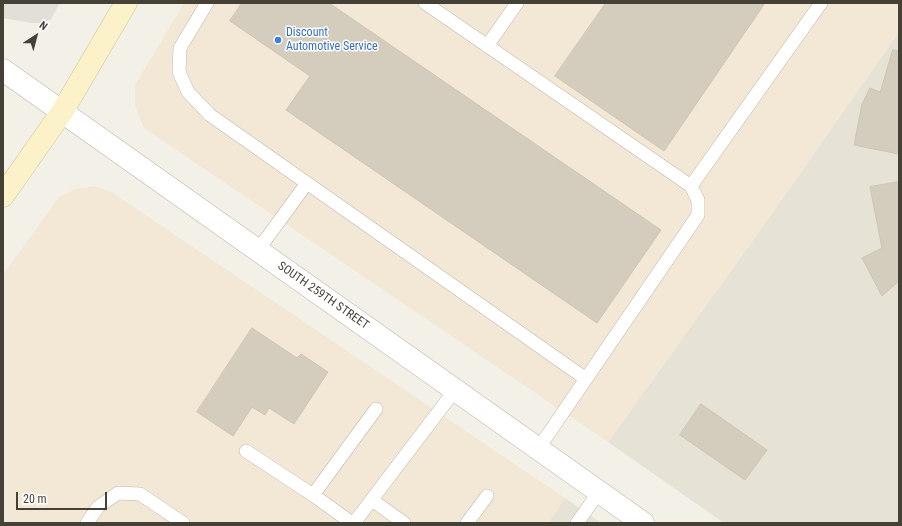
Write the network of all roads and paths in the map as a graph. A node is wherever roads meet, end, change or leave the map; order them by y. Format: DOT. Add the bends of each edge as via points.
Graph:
graph roads {
  1 [pos="126,3"];
  2 [pos="207,3"];
  3 [pos="425,3"];
  4 [pos="517,3"];
  5 [pos="821,3"];
  6 [pos="487,46"];
  7 [pos="3,70"];
  8 [pos="62,112"];
  9 [pos="307,183"];
  10 [pos="690,186"];
  11 [pos="3,196"];
  12 [pos="258,250"];
  13 [pos="586,378"];
  14 [pos="455,390"];
  15 [pos="376,409"];
  16 [pos="538,449"];
  17 [pos="246,451"];
  18 [pos="599,492"];
  19 [pos="313,495"];
  20 [pos="487,496"];
  21 [pos="372,500"];
  22 [pos="87,523"];
  23 [pos="183,523"];
  24 [pos="353,523"];
  25 [pos="404,523"];
  26 [pos="467,523"];
  27 [pos="577,523"];
  28 [pos="643,523"];
  1 -- 8 [label="main road"];
  2 -- 9 [label="lane" via="180,48 178,72 188,92 210,115"];
  3 -- 6 [label="lane"];
  4 -- 6 [label="lane"];
  5 -- 10 [label="lane"];
  6 -- 10 [label="lane"];
  7 -- 8 [label="street, SOUTH 259TH STREET"];
  8 -- 11 [label="main road"];
  8 -- 12 [label="street, SOUTH 259TH STREET"];
  9 -- 12 [label="lane"];
  9 -- 13 [label="lane"];
  10 -- 13 [label="lane" via="698,200 698,215"];
  12 -- 14 [label="street, SOUTH 259TH STREET"];
  13 -- 16 [label="lane"];
  14 -- 16 [label="street, SOUTH 259TH STREET"];
  14 -- 21 [label="lane"];
  15 -- 19 [label="lane"];
  16 -- 18 [label="street, SOUTH 259TH STREET"];
  17 -- 19 [label="lane"];
  18 -- 27 [label="lane"];
  18 -- 28 [label="street, SOUTH 259TH STREET"];
  19 -- 24 [label="lane"];
  20 -- 26 [label="lane"];
  21 -- 24 [label="lane"];
  21 -- 25 [label="lane"];
  22 -- 23 [label="lane" via="98,507 118,493 140,494"];
}
